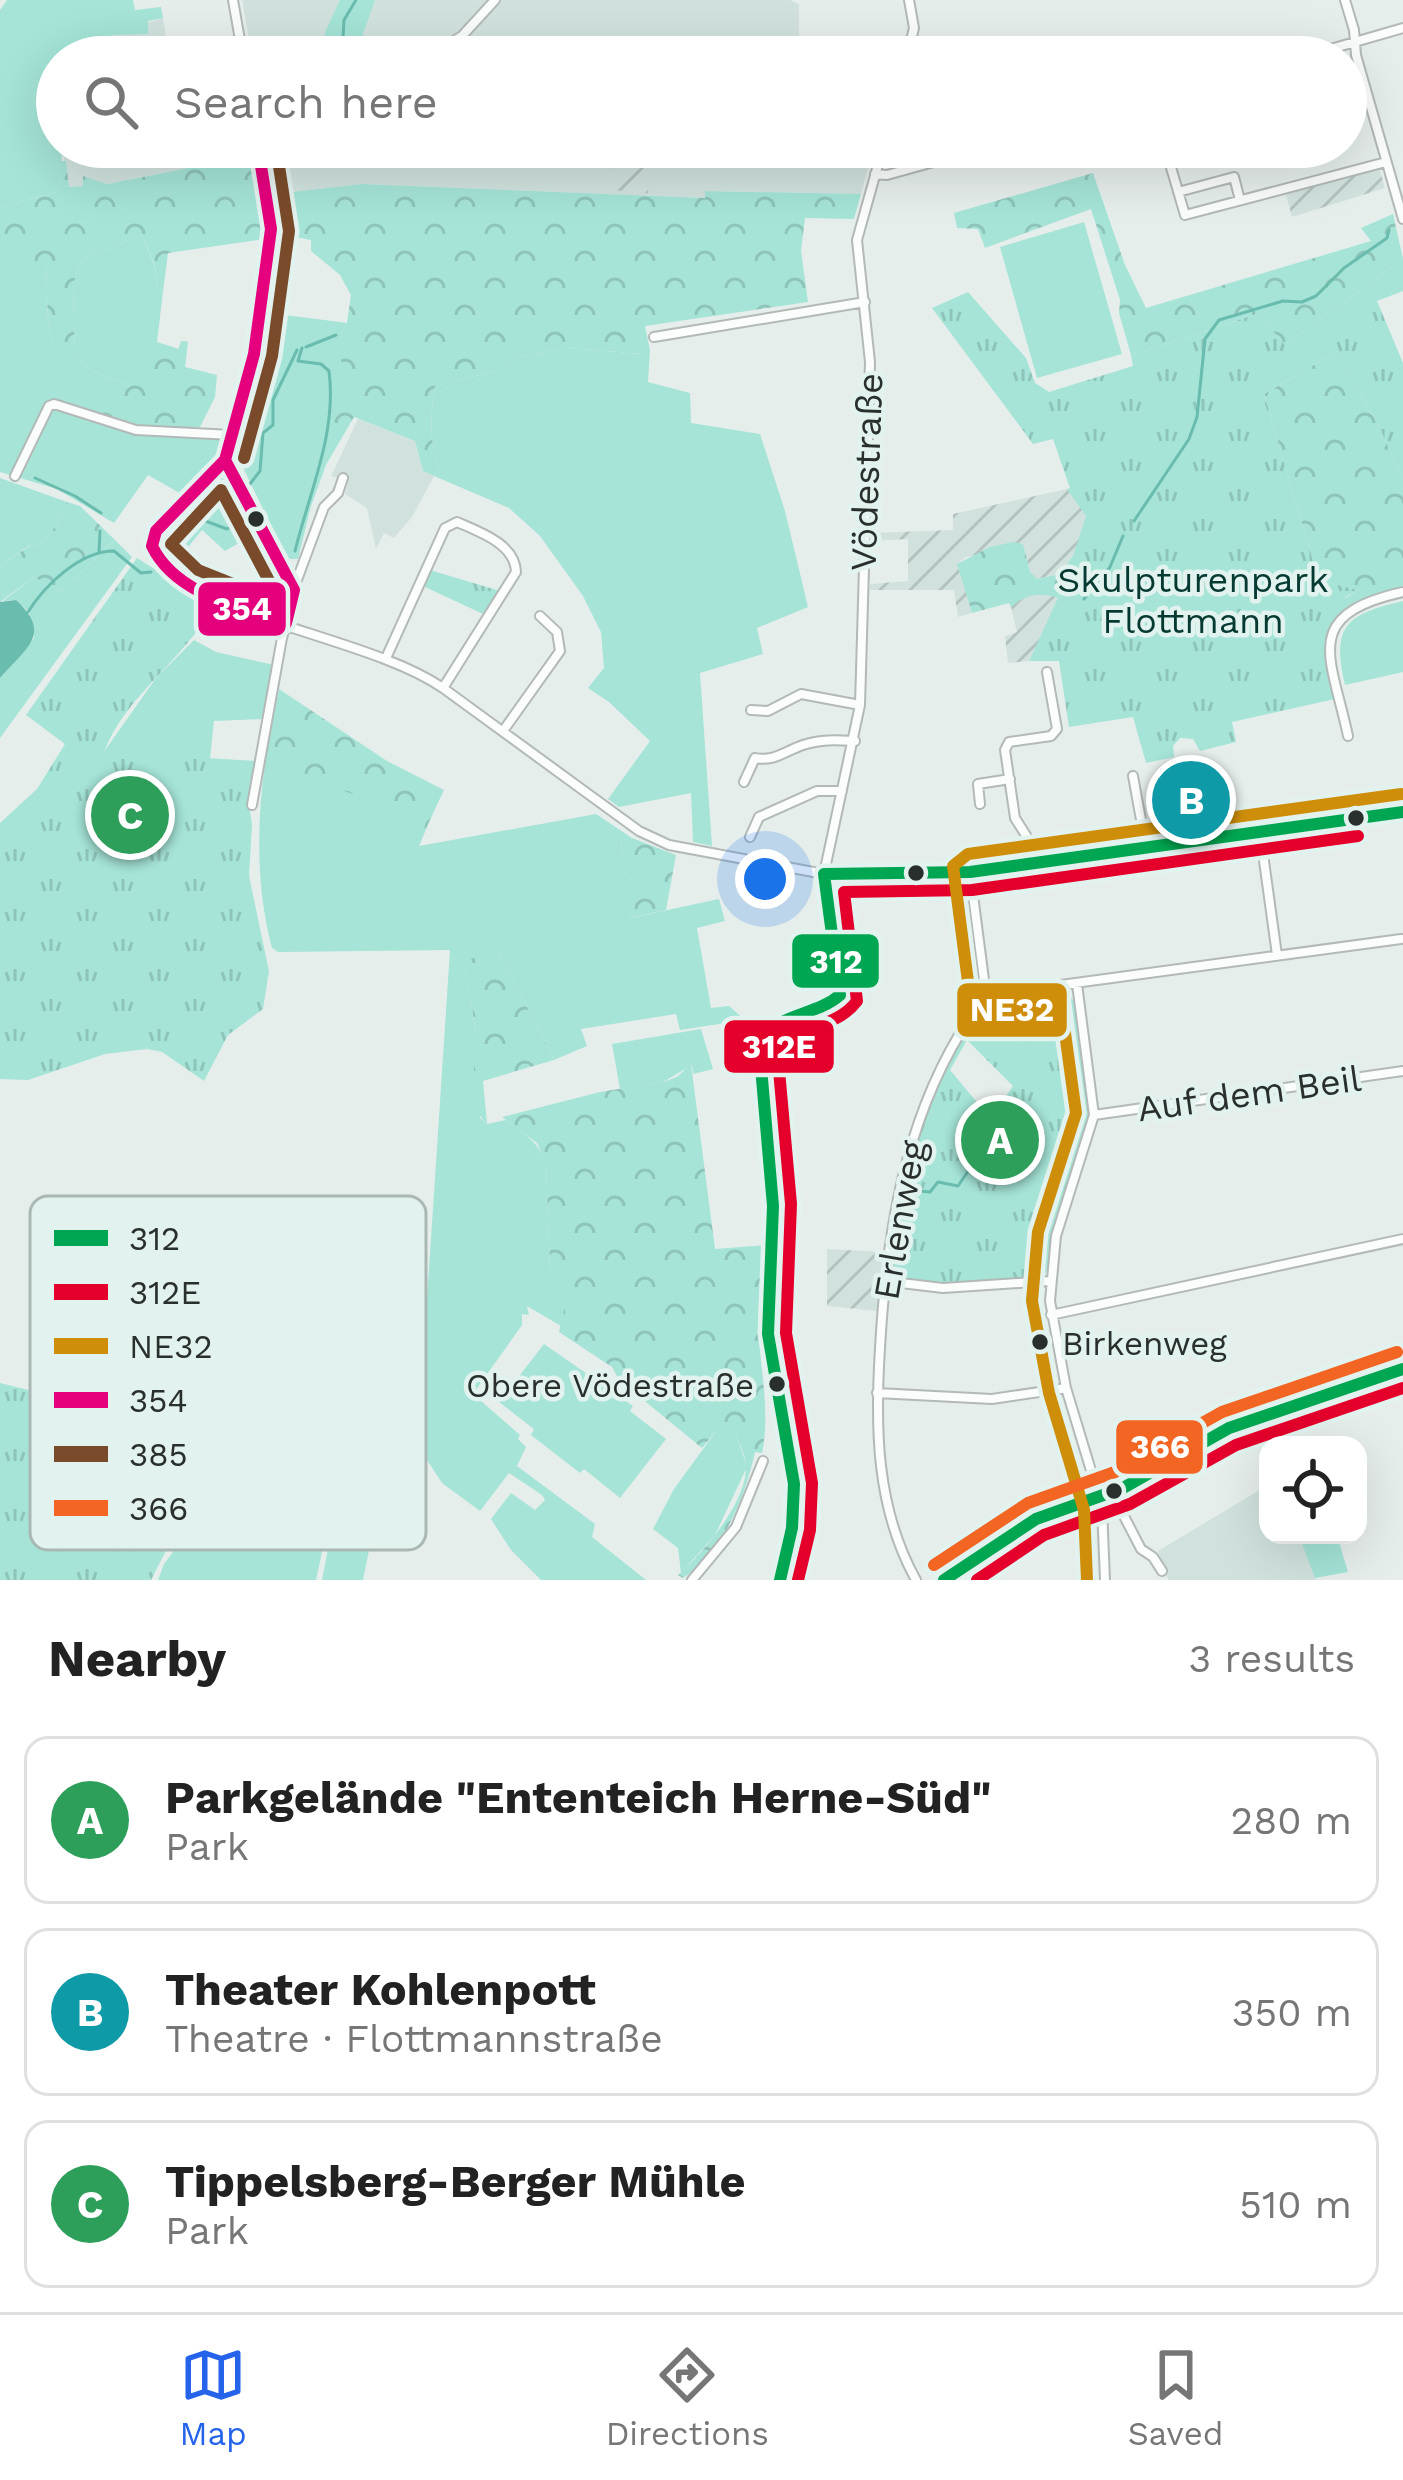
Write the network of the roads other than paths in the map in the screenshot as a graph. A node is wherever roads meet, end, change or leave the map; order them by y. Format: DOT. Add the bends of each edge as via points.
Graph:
graph roads {
  1 [pos="233,0"];
  2 [pos="496,0"];
  3 [pos="909,0"];
  4 [pos="1345,0"];
  5 [pos="1403,28"];
  6 [pos="239,36"];
  7 [pos="462,36"];
  8 [pos="912,36"];
  9 [pos="1353,36"];
  10 [pos="1367,38"];
  11 [pos="1367,92"];
  12 [pos="1385,162"];
  13 [pos="1367,167"];
  14 [pos="262,168"];
  15 [pos="877,168"];
  16 [pos="915,168"];
  17 [pos="1171,168"];
  18 [pos="1362,168"];
  19 [pos="875,174"];
  20 [pos="1178,192"];
  21 [pos="1240,200"];
  22 [pos="1402,211"];
  23 [pos="865,302"];
  24 [pos="654,337"];
  25 [pos="232,435"];
  26 [pos="225,460"];
  27 [pos="15,476"];
  28 [pos="343,478"];
  29 [pos="294,590"];
  30 [pos="1403,592"];
  31 [pos="540,616"];
  32 [pos="286,623"];
  33 [pos="386,658"];
  34 [pos="1047,672"];
  35 [pos="443,688"];
  36 [pos="860,705"];
  37 [pos="751,710"];
  38 [pos="502,731"];
  39 [pos="1348,736"];
  40 [pos="855,741"];
  41 [pos="1133,776"];
  42 [pos="1010,779"];
  43 [pos="744,782"];
  44 [pos="842,791"];
  45 [pos="980,804"];
  46 [pos="253,805"];
  47 [pos="1403,812"];
  48 [pos="1260,832"];
  49 [pos="749,837"];
  50 [pos="1147,848"];
  51 [pos="1031,865"];
  52 [pos="970,872"];
  53 [pos="824,874"];
  54 [pos="1401,939"];
  55 [pos="1277,956"];
  56 [pos="1077,984"];
  57 [pos="986,994"];
  58 [pos="1403,1072"];
  59 [pos="1094,1115"];
  60 [pos="1403,1238"];
  61 [pos="884,1281"];
  62 [pos="1049,1281"];
  63 [pos="1051,1316"];
  64 [pos="1403,1370"];
  65 [pos="1066,1388"];
  66 [pos="877,1393"];
  67 [pos="763,1461"];
  68 [pos="1112,1493"];
  69 [pos="1099,1497"];
  70 [pos="1162,1571"];
  71 [pos="692,1580"];
  72 [pos="780,1580"];
  73 [pos="916,1580"];
  74 [pos="944,1580"];
  75 [pos="1105,1580"];
  1 -- 6 [label="street"];
  2 -- 7 [label="street"];
  3 -- 8 [label="street"];
  4 -- 9 [label="street"];
  5 -- 10 [label="street"];
  11 -- 12 [label="street"];
  12 -- 13 [label="street"];
  12 -- 22 [label="street"];
  14 -- 25 [label="street" via="272,229 258,333"];
  15 -- 19 [label="street"];
  16 -- 19 [label="street"];
  17 -- 20 [label="street"];
  18 -- 21 [label="street"];
  19 -- 23 [label="street, Vödestraße" via="857,240"];
  20 -- 21 [label="street" via="1185,214"];
  20 -- 21 [label="street" via="1234,176"];
  23 -- 24 [label="street"];
  23 -- 36 [label="street, Vödestraße"];
  25 -- 26 [label="street"];
  25 -- 27 [label="street" via="136,430 54,404"];
  26 -- 29 [label="street"];
  26 -- 32 [label="street" via="156,532 152,546 160,565 179,578"];
  28 -- 29 [label="street"];
  29 -- 32 [label="street"];
  30 -- 39 [label="street" via="1358,604 1333,634 1331,662"];
  31 -- 38 [label="street" via="557,632 560,651"];
  32 -- 33 [label="street"];
  32 -- 46 [label="street"];
  33 -- 35 [label="street"];
  33 -- 35 [label="street" via="445,528 457,522 485,534 510,554 516,572"];
  34 -- 42 [label="street" via="1057,729 1009,742"];
  35 -- 38 [label="street"];
  36 -- 37 [label="street" via="801,694 768,711"];
  36 -- 40 [label="street, Vödestraße"];
  38 -- 53 [label="street" via="658,842"];
  40 -- 43 [label="street" via="824,740 769,761 754,758"];
  40 -- 44 [label="street, Vödestraße"];
  41 -- 50 [label="street"];
  42 -- 45 [label="street" via="978,784"];
  42 -- 51 [label="street"];
  44 -- 49 [label="street" via="818,791 759,817"];
  44 -- 53 [label="street, Vödestraße"];
  47 -- 48 [label="street"];
  48 -- 50 [label="street"];
  48 -- 55 [label="street"];
  50 -- 51 [label="street"];
  51 -- 52 [label="street"];
  52 -- 53 [label="street"];
  52 -- 57 [label="street"];
  53 -- 72 [label="street, Vödestraße" via="840,995 773,1025 759,1044 773,1206 768,1334 794,1484"];
  54 -- 55 [label="street"];
  55 -- 56 [label="street"];
  56 -- 57 [label="street"];
  56 -- 59 [label="street"];
  57 -- 61 [label="street, Erlenweg" via="952,1042 916,1126"];
  58 -- 59 [label="street, Auf dem Beil"];
  59 -- 62 [label="street"];
  60 -- 63 [label="street"];
  61 -- 62 [label="street" via="962,1288"];
  61 -- 66 [label="street, Erlenweg"];
  62 -- 63 [label="street"];
  63 -- 65 [label="street"];
  64 -- 68 [label="street" via="1229,1428"];
  65 -- 66 [label="street" via="992,1400"];
  65 -- 69 [label="street"];
  66 -- 73 [label="street, Erlenweg" via="883,1483"];
  67 -- 71 [label="street" via="736,1527"];
  68 -- 69 [label="street"];
  68 -- 70 [label="street"];
  69 -- 74 [label="street" via="1036,1519"];
  69 -- 75 [label="street"];
}
